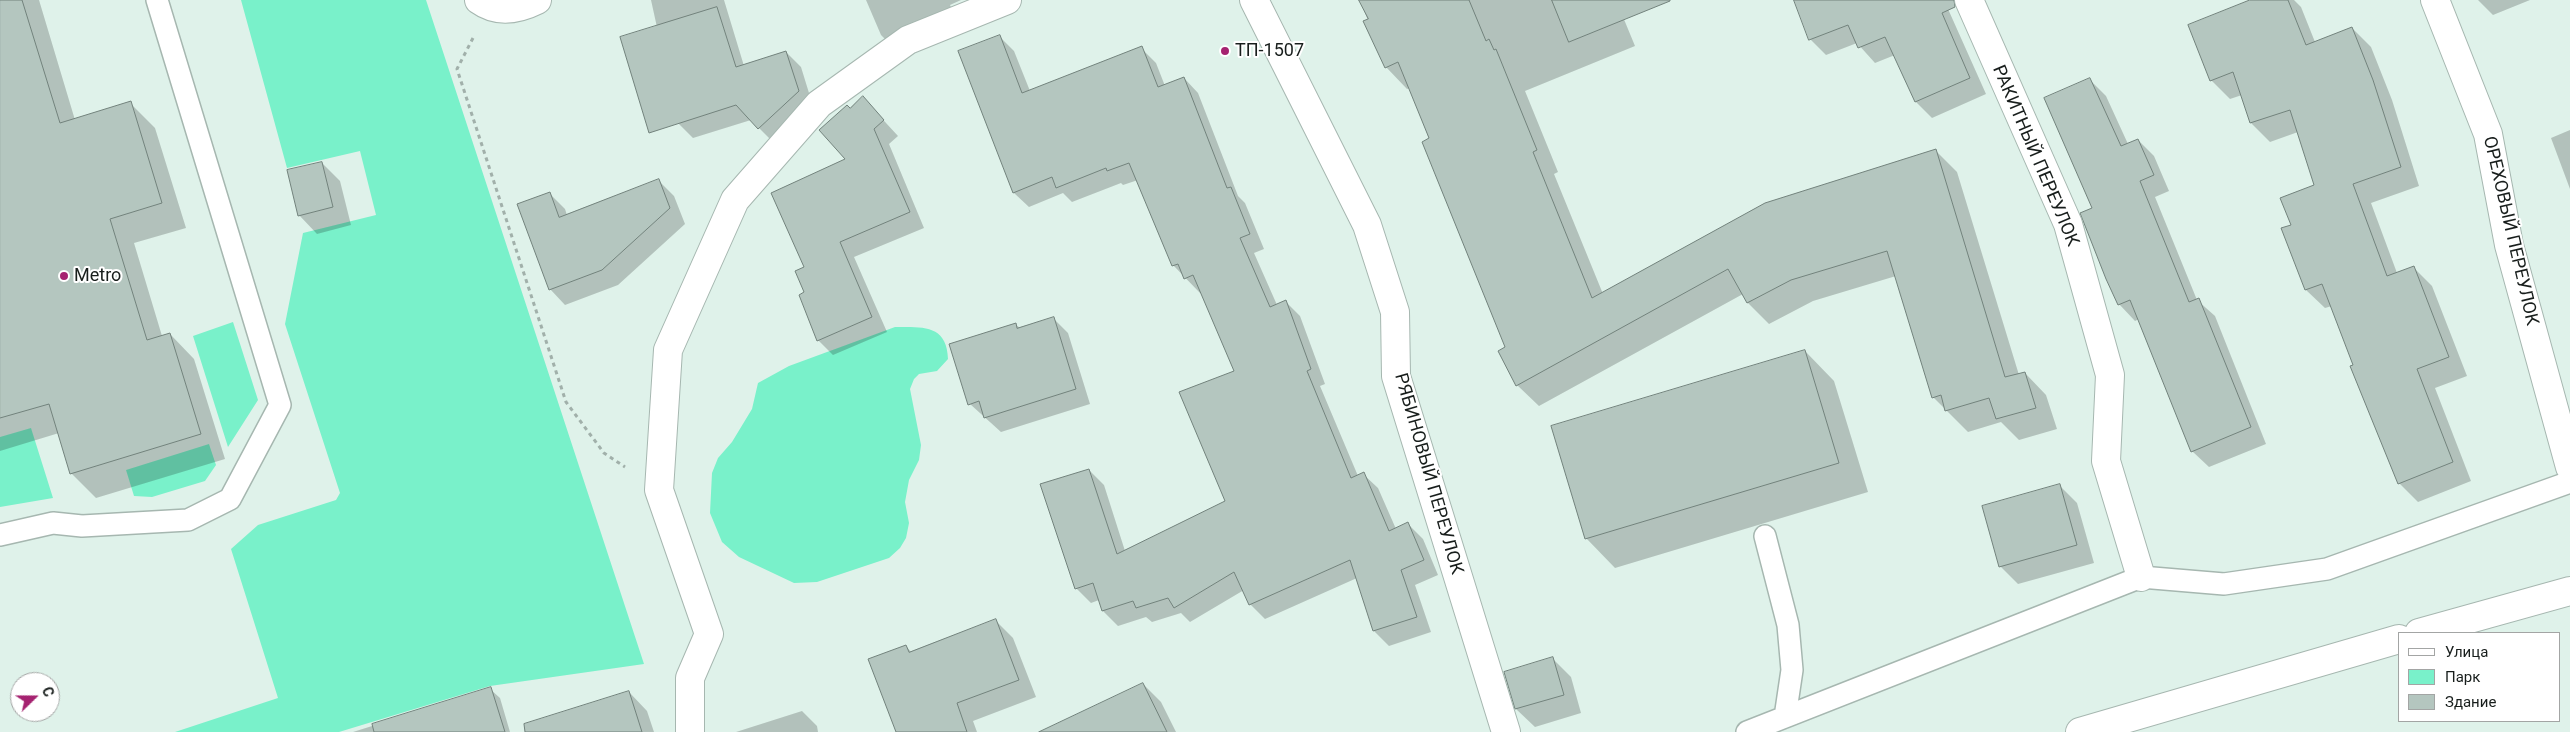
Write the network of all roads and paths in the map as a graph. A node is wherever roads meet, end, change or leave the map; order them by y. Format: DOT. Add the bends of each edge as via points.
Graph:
graph roads {
  1 [pos="157,0"];
  2 [pos="537,0"];
  3 [pos="1007,0"];
  4 [pos="1254,0"];
  5 [pos="1969,0"];
  6 [pos="2434,0"];
  7 [pos="483,3"];
  8 [pos="2570,466"];
  9 [pos="2570,482"];
  10 [pos="659,490"];
  11 [pos="0,535"];
  12 [pos="1765,536"];
  13 [pos="2141,577"];
  14 [pos="2570,590"];
  15 [pos="2423,632"];
  16 [pos="2398,639"];
  17 [pos="1785,717"];
  18 [pos="690,732"];
  19 [pos="1506,732"];
  20 [pos="1748,732"];
  21 [pos="2080,732"];
  1 -- 11 [label="lane" via="280,405 230,499 188,520 82,526 53,523"];
  2 -- 7 [label="street" via="507,10"];
  3 -- 10 [label="street" via="908,40 818,104 735,200 668,350"];
  4 -- 19 [label="street, РЯБИНОВЫЙ ПЕРЕУЛОК" via="1367,225 1395,312 1396,376"];
  5 -- 13 [label="street, РАКИТНЫЙ ПЕРЕУЛОК" via="2068,224 2110,375 2106,461"];
  6 -- 8 [label="street, ОРЕХОВЫЙ ПЕРЕУЛОК" via="2488,134 2509,245"];
  7 -- 10 [label="path" via="458,69 566,402 604,453"];
  9 -- 13 [label="lane" via="2327,569 2224,584"];
  10 -- 18 [label="street" via="708,634 690,678"];
  12 -- 17 [label="lane" via="1788,625 1792,670"];
  13 -- 17 [label="lane"];
  14 -- 15 [label="street"];
  16 -- 21 [label="street"];
  17 -- 20 [label="lane"];
}
